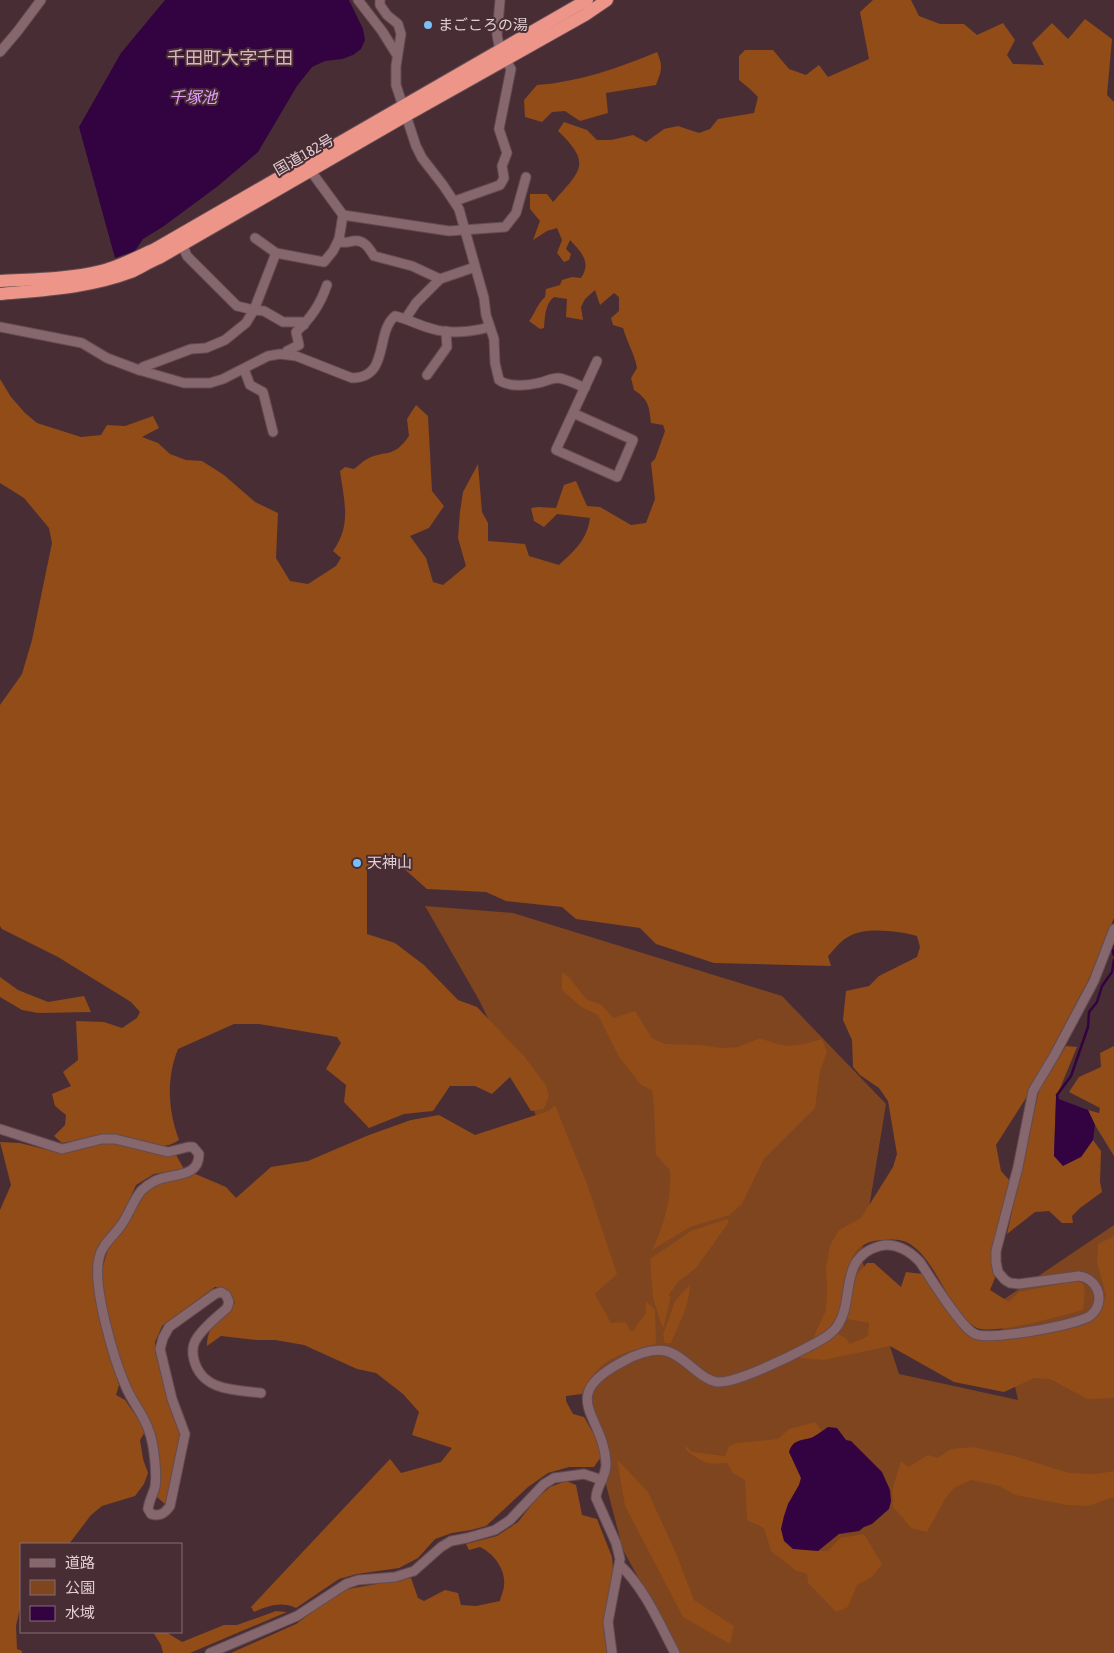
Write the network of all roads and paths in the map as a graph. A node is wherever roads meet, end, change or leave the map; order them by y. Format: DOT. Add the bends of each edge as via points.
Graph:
graph roads {
  1 [pos="41,0"];
  2 [pos="358,0"];
  3 [pos="380,0"];
  4 [pos="500,0"];
  5 [pos="588,0"];
  6 [pos="607,0"];
  7 [pos="0,52"];
  8 [pos="503,54"];
  9 [pos="397,55"];
  10 [pos="405,110"];
  11 [pos="310,170"];
  12 [pos="526,177"];
  13 [pos="455,201"];
  14 [pos="343,215"];
  15 [pos="464,229"];
  16 [pos="255,238"];
  17 [pos="339,239"];
  18 [pos="182,244"];
  19 [pos="276,252"];
  20 [pos="475,267"];
  21 [pos="440,279"];
  22 [pos="0,281"];
  23 [pos="327,285"];
  24 [pos="0,294"];
  25 [pos="254,310"];
  26 [pos="406,318"];
  27 [pos="304,325"];
  28 [pos="0,327"];
  29 [pos="489,327"];
  30 [pos="446,331"];
  31 [pos="286,354"];
  32 [pos="597,361"];
  33 [pos="244,369"];
  34 [pos="139,370"];
  35 [pos="427,375"];
  36 [pos="584,388"];
  37 [pos="573,413"];
  38 [pos="273,432"];
  39 [pos="1114,929"];
  40 [pos="0,1129"];
  41 [pos="261,1393"];
  42 [pos="602,1480"];
  43 [pos="620,1565"];
  44 [pos="210,1653"];
  45 [pos="612,1653"];
  46 [pos="675,1653"];
  1 -- 7 [label="street"];
  2 -- 9 [label="street"];
  3 -- 9 [label="street" via="387,16 398,24 401,34"];
  4 -- 8 [label="street" via="497,35"];
  5 -- 8 [label="highway, 国道182号"];
  6 -- 8 [label="highway, 国道182号" via="585,15"];
  8 -- 10 [label="highway, 国道182号"];
  8 -- 13 [label="street" via="511,70 499,129 507,153 502,166 504,178 500,185"];
  9 -- 10 [label="street" via="396,85"];
  10 -- 11 [label="highway, 国道182号"];
  10 -- 13 [label="street" via="422,158"];
  10 -- 22 [label="highway, 国道182号" via="127,262 102,271"];
  11 -- 14 [label="street"];
  11 -- 18 [label="highway, 国道182号"];
  12 -- 15 [label="street" via="516,213 505,227"];
  13 -- 15 [label="street"];
  14 -- 15 [label="street" via="436,230"];
  14 -- 17 [label="street"];
  15 -- 20 [label="street"];
  16 -- 19 [label="street"];
  17 -- 19 [label="street" via="324,262"];
  17 -- 21 [label="street" via="344,243 356,240 366,244 374,256 412,266"];
  18 -- 24 [label="highway, 国道182号" via="132,272 104,280"];
  18 -- 25 [label="street" via="187,256 237,306"];
  19 -- 25 [label="street"];
  20 -- 21 [label="street"];
  20 -- 29 [label="street"];
  21 -- 26 [label="street"];
  23 -- 27 [label="street" via="321,303"];
  25 -- 27 [label="street" via="264,310 282,322 302,322"];
  25 -- 34 [label="street" via="246,323 225,340 206,348 181,352"];
  26 -- 30 [label="street" via="433,330"];
  26 -- 31 [label="street" via="395,316 390,320 375,365 361,378 352,378"];
  27 -- 31 [label="street" via="296,332 299,345"];
  28 -- 34 [label="street" via="82,343 107,358"];
  29 -- 30 [label="street"];
  29 -- 36 [label="street" via="494,339 498,380 504,384 536,384 556,378"];
  30 -- 35 [label="street" via="447,347"];
  31 -- 33 [label="street" via="268,356"];
  32 -- 36 [label="street"];
  33 -- 34 [label="street" via="223,379 198,384 170,381"];
  33 -- 38 [label="street" via="250,385 263,392"];
  36 -- 37 [label="street"];
  37 -- 37 [label="street" via="556,450 617,477 633,440"];
  39 -- 42 [label="street" via="1094,981 1034,1092 996,1252 998,1272 1010,1283 1085,1277 1098,1290 1100,1297 1095,1310 1083,1319 1069,1323 985,1337 963,1323 913,1255 889,1245 874,1248 863,1255 851,1272 844,1314 838,1326 808,1347 738,1379 717,1382 663,1350 628,1359 603,1372 587,1397 605,1449 606,1466"];
  40 -- 41 [label="street" via="62,1148 115,1139 168,1152 193,1147 199,1154 193,1170 164,1177 141,1190 122,1225 102,1248 98,1260 97,1274 107,1331 126,1388 150,1431 155,1488 148,1509 151,1514 165,1513 170,1506 186,1434 172,1399 160,1349 169,1327 214,1294 221,1292 226,1295 227,1308 194,1344 195,1364 199,1373 220,1388"];
  42 -- 43 [label="street" via="596,1498 619,1551"];
  42 -- 44 [label="street" via="584,1474 554,1478 495,1530 451,1541 414,1571 396,1577 346,1584 297,1616"];
  43 -- 45 [label="street" via="608,1622"];
  43 -- 46 [label="street" via="644,1596"];
}
